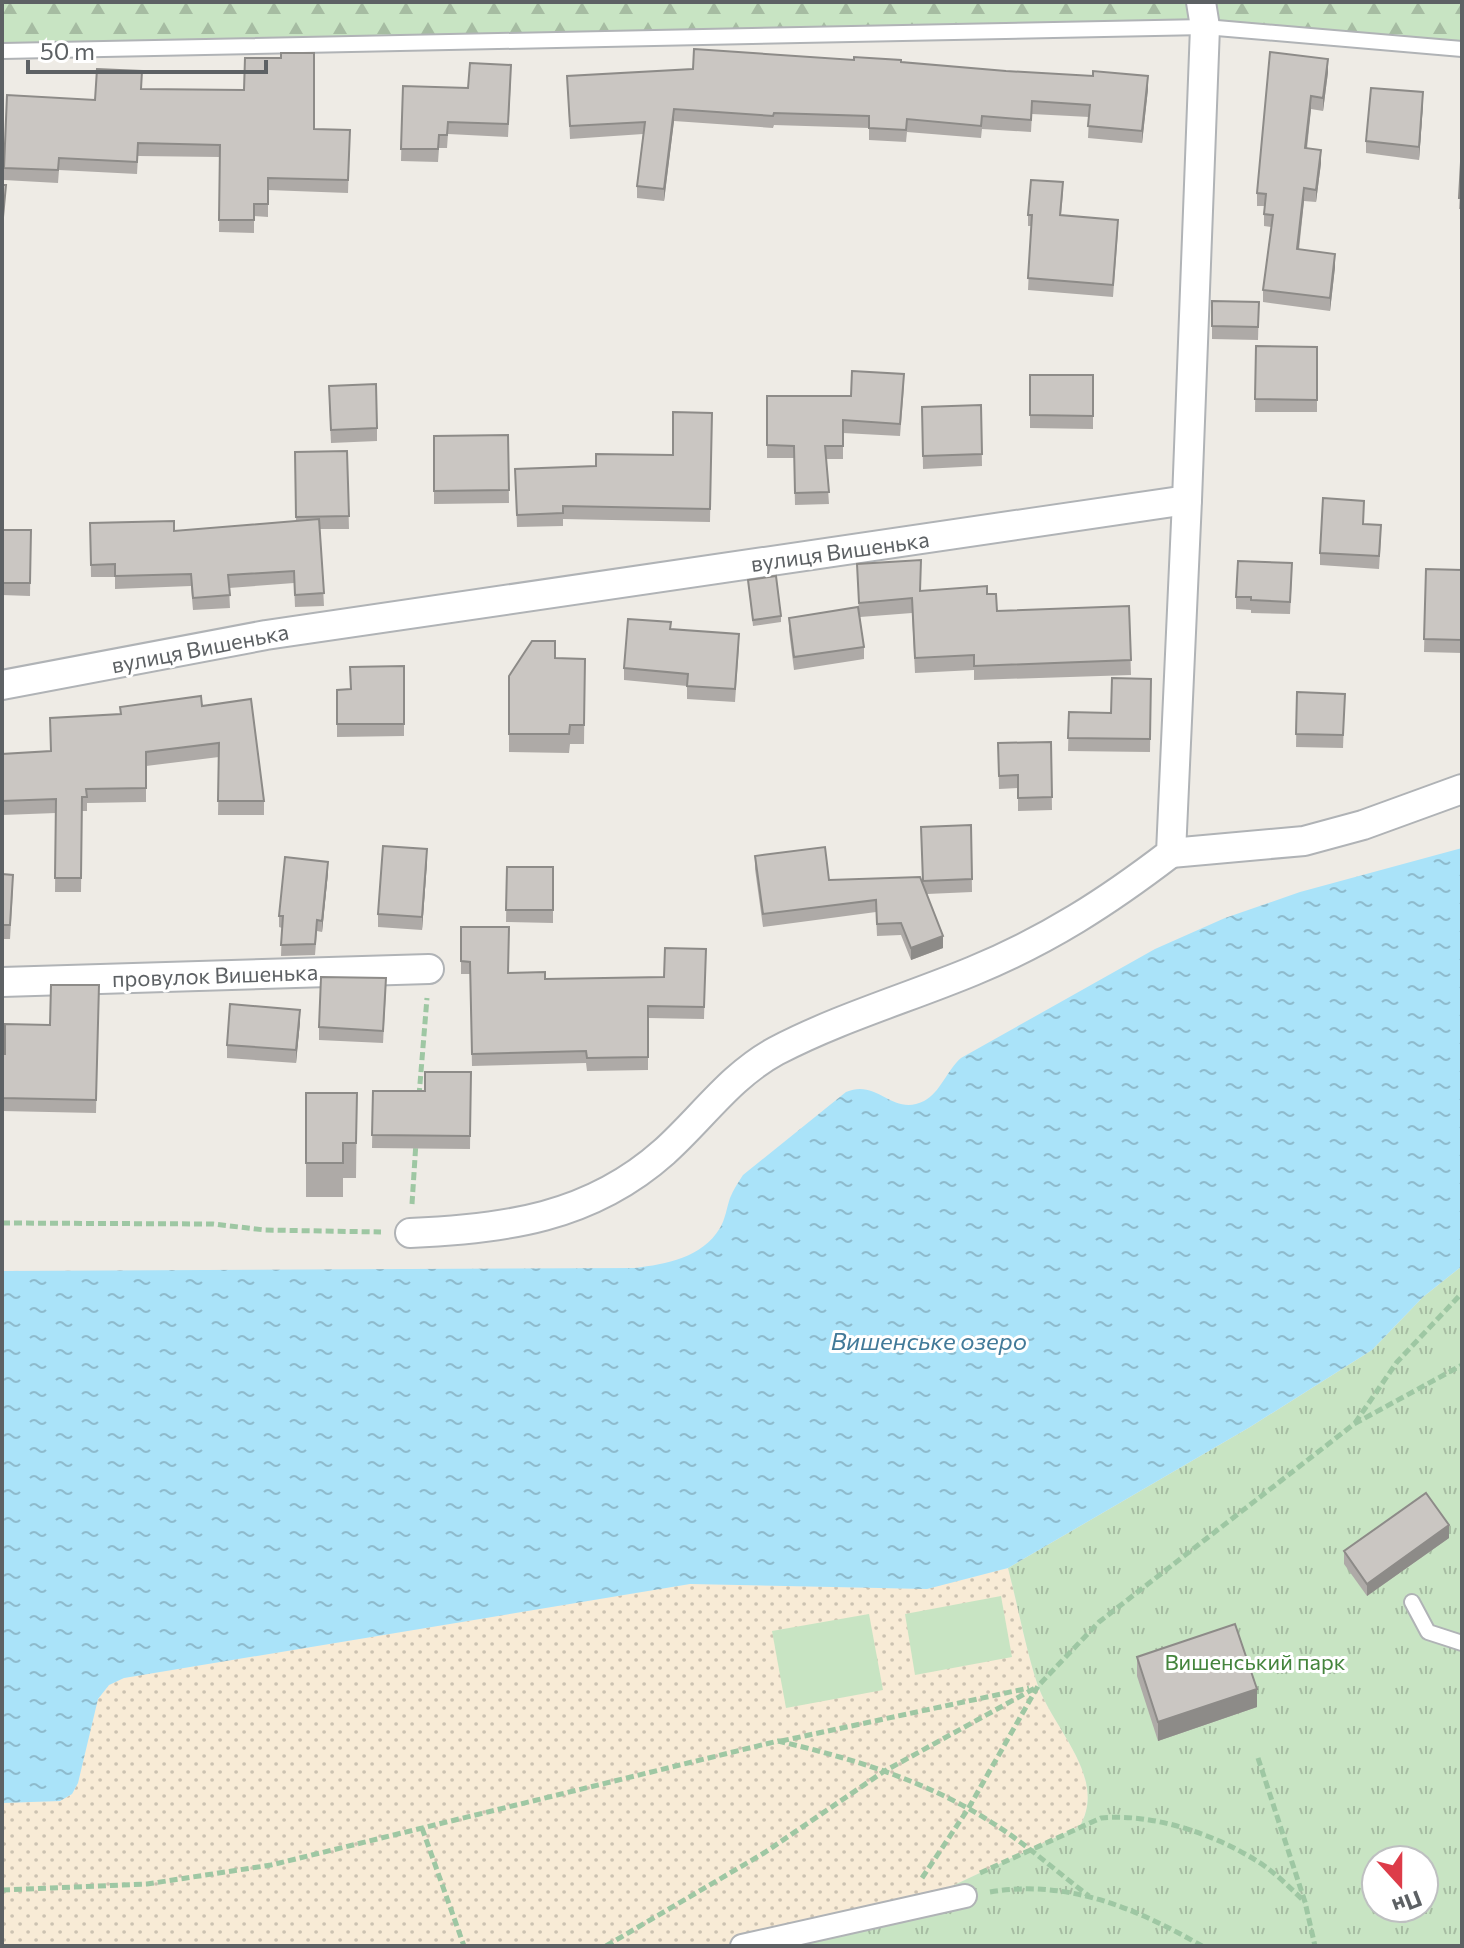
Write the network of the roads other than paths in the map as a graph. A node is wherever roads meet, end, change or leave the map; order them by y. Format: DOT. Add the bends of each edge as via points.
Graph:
graph roads {
  1 [pos="1203,15"];
  2 [pos="1462,49"];
  3 [pos="2,51"];
  4 [pos="1187,500"];
  5 [pos="2,685"];
  6 [pos="1462,789"];
  7 [pos="1171,853"];
  8 [pos="429,969"];
  9 [pos="2,982"];
  10 [pos="410,1233"];
  11 [pos="1412,1602"];
  12 [pos="1462,1643"];
  13 [pos="968,1886"];
  14 [pos="742,1946"];
  1 -- 2 [label="lane"];
  1 -- 3 [label="lane"];
  1 -- 4 [label="street"];
  4 -- 5 [label="street, вулиця Вишенька" via="266,635"];
  4 -- 7 [label="street"];
  6 -- 7 [label="street" via="1318,837"];
  7 -- 10 [label="street" via="1050,935 773,1053 727,1086 666,1150 609,1193 533,1220"];
  8 -- 9 [label="street, провулок Вишенька"];
  11 -- 12 [label="lane" via="1428,1632"];
  13 -- 14 [label="street" via="899,1911"];
}
